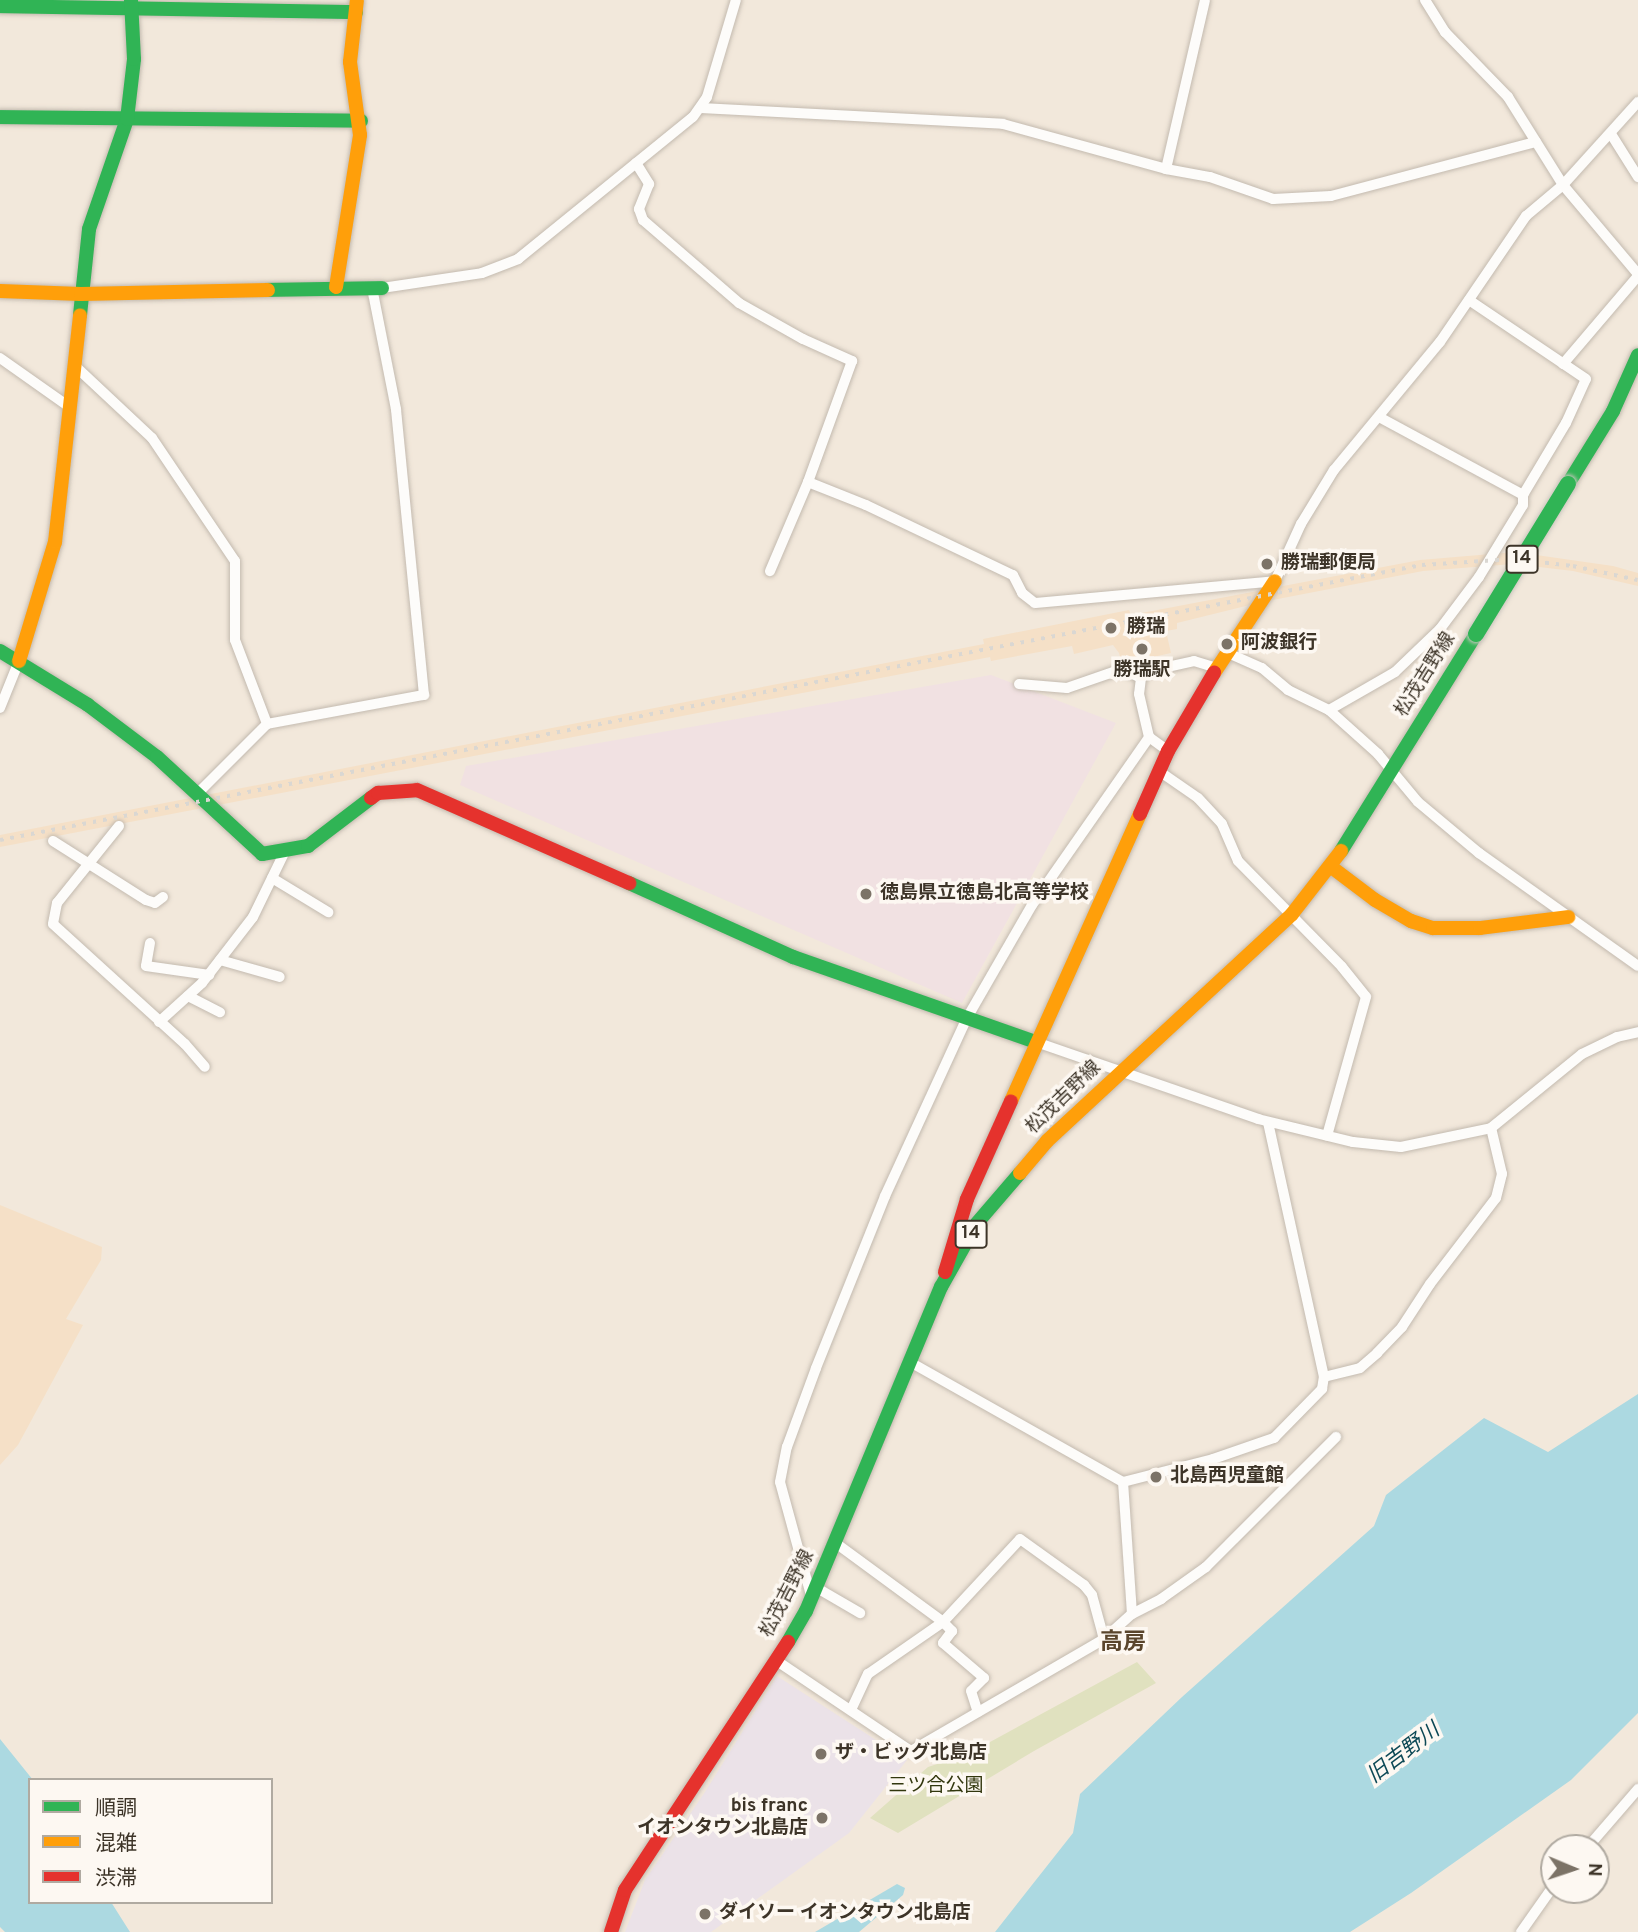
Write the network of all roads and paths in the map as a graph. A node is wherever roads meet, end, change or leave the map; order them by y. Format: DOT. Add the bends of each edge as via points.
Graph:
graph roads {
  1 [pos="736,0"];
  2 [pos="1205,0"];
  3 [pos="1425,0"];
  4 [pos="132,5"];
  5 [pos="0,6"];
  6 [pos="356,6"];
  7 [pos="1638,102"];
  8 [pos="701,108"];
  9 [pos="0,117"];
  10 [pos="127,119"];
  11 [pos="361,121"];
  12 [pos="1611,134"];
  13 [pos="1536,142"];
  14 [pos="636,163"];
  15 [pos="1166,169"];
  16 [pos="1638,177"];
  17 [pos="1563,185"];
  18 [pos="1638,275"];
  19 [pos="336,287"];
  20 [pos="377,288"];
  21 [pos="0,290"];
  22 [pos="82,294"];
  23 [pos="1469,300"];
  24 [pos="1638,355"];
  25 [pos="0,358"];
  26 [pos="1563,363"];
  27 [pos="74,365"];
  28 [pos="68,406"];
  29 [pos="1378,416"];
  30 [pos="808,482"];
  31 [pos="1523,495"];
  32 [pos="770,571"];
  33 [pos="1275,581"];
  34 [pos="0,652"];
  35 [pos="1228,653"];
  36 [pos="19,662"];
  37 [pos="1217,668"];
  38 [pos="1141,678"];
  39 [pos="1019,684"];
  40 [pos="0,708"];
  41 [pos="1329,710"];
  42 [pos="267,724"];
  43 [pos="1149,737"];
  44 [pos="1168,751"];
  45 [pos="1392,770"];
  46 [pos="1159,771"];
  47 [pos="197,794"];
  48 [pos="119,826"];
  49 [pos="53,841"];
  50 [pos="285,851"];
  51 [pos="88,864"];
  52 [pos="1330,866"];
  53 [pos="272,878"];
  54 [pos="163,897"];
  55 [pos="328,912"];
  56 [pos="1292,914"];
  57 [pos="1568,917"];
  58 [pos="150,943"];
  59 [pos="220,960"];
  60 [pos="1638,966"];
  61 [pos="209,975"];
  62 [pos="280,978"];
  63 [pos="188,996"];
  64 [pos="220,1012"];
  65 [pos="967,1018"];
  66 [pos="159,1022"];
  67 [pos="1638,1032"];
  68 [pos="1036,1042"];
  69 [pos="205,1067"];
  70 [pos="1121,1072"];
  71 [pos="1268,1122"];
  72 [pos="1491,1128"];
  73 [pos="1327,1136"];
  74 [pos="941,1287"];
  75 [pos="910,1363"];
  76 [pos="1324,1377"];
  77 [pos="1336,1437"];
  78 [pos="1124,1482"];
  79 [pos="837,1544"];
  80 [pos="814,1594"];
  81 [pos="860,1613"];
  82 [pos="1132,1614"];
  83 [pos="943,1622"];
  84 [pos="1104,1639"];
  85 [pos="777,1661"];
  86 [pos="852,1710"];
  87 [pos="978,1712"];
  88 [pos="1638,1789"];
  89 [pos="1599,1834"];
  90 [pos="1541,1904"];
  91 [pos="611,1932"];
  92 [pos="1521,1932"];
  1 -- 8 [label="street"];
  2 -- 15 [label="street"];
  3 -- 13 [label="street" via="1445,32 1508,97"];
  4 -- 5 [label="street"];
  4 -- 6 [label="street"];
  4 -- 10 [label="street" via="134,59"];
  6 -- 11 [label="street" via="350,62"];
  7 -- 12 [label="street"];
  8 -- 14 [label="street"];
  8 -- 15 [label="street" via="1003,124"];
  9 -- 10 [label="street"];
  10 -- 11 [label="street"];
  10 -- 22 [label="street" via="95,205"];
  11 -- 19 [label="street"];
  12 -- 16 [label="street"];
  12 -- 17 [label="street"];
  13 -- 15 [label="street" via="1331,196 1300,200 1273,199 1210,177"];
  13 -- 17 [label="street"];
  14 -- 20 [label="street" via="518,259 482,273"];
  14 -- 30 [label="street" via="649,184 639,209 643,220 739,303 852,361"];
  17 -- 18 [label="street"];
  17 -- 23 [label="street" via="1526,216"];
  18 -- 26 [label="street"];
  19 -- 20 [label="street"];
  19 -- 22 [label="street"];
  20 -- 42 [label="street" via="396,409 424,695"];
  21 -- 22 [label="street"];
  22 -- 27 [label="street"];
  23 -- 26 [label="street"];
  23 -- 29 [label="street"];
  24 -- 45 [label="street, 松茂吉野線 / 14, bridge" via="1613,411"];
  25 -- 28 [label="street"];
  26 -- 31 [label="street" via="1586,379"];
  27 -- 28 [label="street"];
  27 -- 42 [label="street" via="152,438 234,561 235,640"];
  28 -- 36 [label="street" via="55,542"];
  29 -- 31 [label="street"];
  29 -- 33 [label="street" via="1335,470 1301,524"];
  30 -- 32 [label="street"];
  30 -- 33 [label="street" via="1013,575 1022,593 1035,603"];
  31 -- 41 [label="street" via="1522,505 1479,577 1440,629 1395,672"];
  33 -- 35 [label="street"];
  34 -- 36 [label="street"];
  35 -- 37 [label="street"];
  35 -- 41 [label="street" via="1262,668 1288,690"];
  36 -- 40 [label="street"];
  36 -- 47 [label="street" via="88,705"];
  37 -- 38 [label="street" via="1194,661 1149,671"];
  37 -- 44 [label="street"];
  38 -- 39 [label="street" via="1122,669 1067,688"];
  38 -- 43 [label="street" via="1139,694"];
  41 -- 45 [label="street"];
  42 -- 47 [label="street"];
  43 -- 44 [label="street"];
  43 -- 65 [label="street" via="1032,905"];
  44 -- 46 [label="street"];
  45 -- 52 [label="street, 松茂吉野線 / 14"];
  45 -- 57 [label="street" via="1418,802 1479,853"];
  46 -- 56 [label="street" via="1198,798 1222,824 1238,861"];
  46 -- 68 [label="street"];
  47 -- 50 [label="street" via="262,854"];
  48 -- 51 [label="street"];
  49 -- 51 [label="street"];
  50 -- 53 [label="street"];
  50 -- 65 [label="street" via="308,846 378,793 417,790 793,957"];
  51 -- 54 [label="street" via="146,900 155,903"];
  51 -- 66 [label="street" via="57,903 53,924"];
  52 -- 56 [label="street, 松茂吉野線 / 14"];
  52 -- 57 [label="street" via="1384,905 1433,928 1480,928"];
  53 -- 55 [label="street"];
  53 -- 59 [label="street" via="253,917"];
  56 -- 70 [label="street, 松茂吉野線 / 14"];
  56 -- 73 [label="street" via="1366,997"];
  57 -- 60 [label="street"];
  58 -- 61 [label="street" via="146,966"];
  59 -- 61 [label="street"];
  59 -- 62 [label="street"];
  61 -- 63 [label="street"];
  63 -- 64 [label="street"];
  63 -- 66 [label="street"];
  65 -- 68 [label="street"];
  65 -- 80 [label="street" via="860,1255 787,1447 780,1482"];
  66 -- 69 [label="street"];
  67 -- 72 [label="street" via="1582,1054"];
  68 -- 70 [label="street"];
  68 -- 74 [label="street" via="967,1199"];
  70 -- 71 [label="street"];
  70 -- 74 [label="street, 松茂吉野線 / 14" via="1047,1140 977,1223"];
  71 -- 73 [label="street"];
  71 -- 76 [label="street"];
  72 -- 73 [label="street" via="1401,1147"];
  72 -- 76 [label="street" via="1502,1174 1496,1198 1402,1327 1360,1368"];
  74 -- 75 [label="street, 松茂吉野線 / 14"];
  75 -- 78 [label="street"];
  75 -- 79 [label="street, 松茂吉野線 / 14"];
  76 -- 78 [label="street" via="1322,1389 1274,1438"];
  77 -- 82 [label="street" via="1206,1567"];
  78 -- 82 [label="street"];
  79 -- 80 [label="street, 松茂吉野線 / 14"];
  79 -- 83 [label="street"];
  80 -- 81 [label="street"];
  80 -- 85 [label="street, 松茂吉野線 / 14"];
  82 -- 84 [label="street"];
  83 -- 84 [label="street" via="1020,1539 1084,1585 1092,1595"];
  83 -- 86 [label="street" via="868,1674"];
  83 -- 87 [label="street" via="952,1632 943,1643 984,1678 971,1692"];
  84 -- 87 [label="street"];
  85 -- 86 [label="street"];
  85 -- 91 [label="street, 松茂吉野線 / 14" via="625,1890"];
  86 -- 87 [label="street" via="911,1751"];
  88 -- 89 [label="street"];
  90 -- 92 [label="street"];
}
